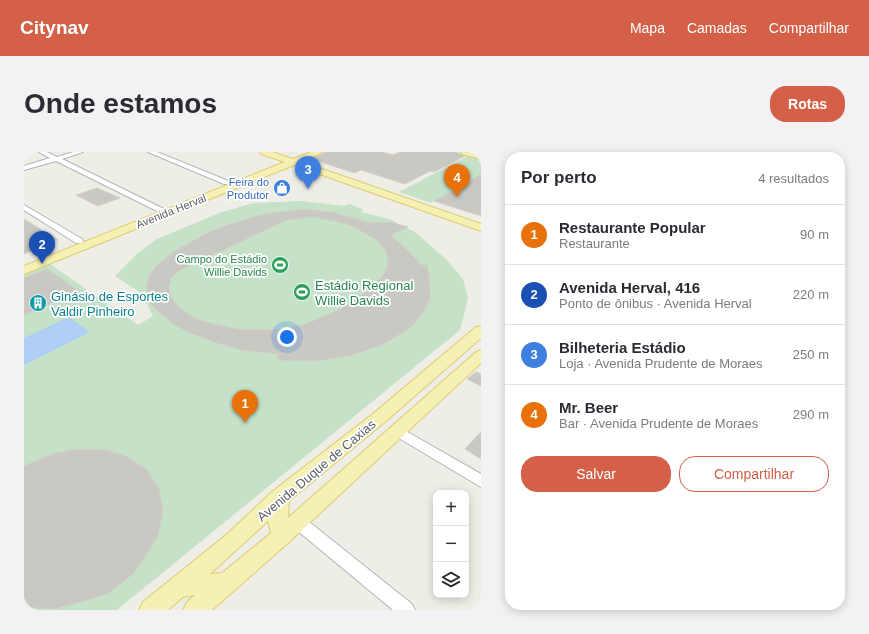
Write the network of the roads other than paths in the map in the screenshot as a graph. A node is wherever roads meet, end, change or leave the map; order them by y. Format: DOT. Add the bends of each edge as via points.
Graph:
graph roads {
  1 [pos="42,152"];
  2 [pos="80,152"];
  3 [pos="151,152"];
  4 [pos="264,152"];
  5 [pos="319,152"];
  6 [pos="465,152"];
  7 [pos="481,156"];
  8 [pos="294,157"];
  9 [pos="56,159"];
  10 [pos="24,168"];
  11 [pos="254,174"];
  12 [pos="227,182"];
  13 [pos="220,191"];
  14 [pos="198,193"];
  15 [pos="24,207"];
  16 [pos="160,209"];
  17 [pos="145,218"];
  18 [pos="481,220"];
  19 [pos="481,228"];
  20 [pos="79,241"];
  21 [pos="24,261"];
  22 [pos="24,270"];
  23 [pos="481,330"];
  24 [pos="479,360"];
  25 [pos="397,431"];
  26 [pos="481,481"];
  27 [pos="280,497"];
  28 [pos="298,522"];
  29 [pos="282,536"];
  30 [pos="226,583"];
  31 [pos="178,588"];
  32 [pos="151,610"];
  33 [pos="195,610"];
  34 [pos="406,610"];
  1 -- 9 [label="street"];
  2 -- 9 [label="street"];
  3 -- 12 [label="street"];
  4 -- 8 [label="main road"];
  5 -- 8 [label="main road, Avenida Herval"];
  6 -- 7 [label="main road"];
  8 -- 11 [label="main road, Avenida Herval"];
  8 -- 18 [label="main road"];
  8 -- 19 [label="main road"];
  9 -- 10 [label="street"];
  9 -- 16 [label="street"];
  11 -- 12 [label="main road, Avenida Herval"];
  11 -- 13 [label="main road, Avenida Herval"];
  12 -- 14 [label="main road, Avenida Herval"];
  13 -- 14 [label="main road"];
  13 -- 17 [label="main road, Avenida Herval"];
  14 -- 16 [label="main road, Avenida Herval"];
  15 -- 20 [label="street"];
  16 -- 17 [label="main road, Avenida Herval"];
  17 -- 20 [label="main road, Avenida Herval"];
  17 -- 22 [label="main road, Avenida Herval"];
  20 -- 21 [label="main road, Avenida Herval"];
  23 -- 27 [label="main road, Avenida Duque de Caxias" via="380,417"];
  24 -- 25 [label="main road, Avenida Duque de Caxias"];
  25 -- 26 [label="street"];
  25 -- 28 [label="main road, Avenida Duque de Caxias"];
  27 -- 29 [label="main road" via="277,514"];
  27 -- 31 [label="main road, Avenida Duque de Caxias"];
  28 -- 29 [label="main road, Avenida Duque de Caxias"];
  28 -- 34 [label="street"];
  29 -- 30 [label="main road, Avenida Duque de Caxias"];
  30 -- 31 [label="main road"];
  30 -- 33 [label="main road, Avenida Duque de Caxias"];
  31 -- 32 [label="main road, Avenida Duque de Caxias"];
}
